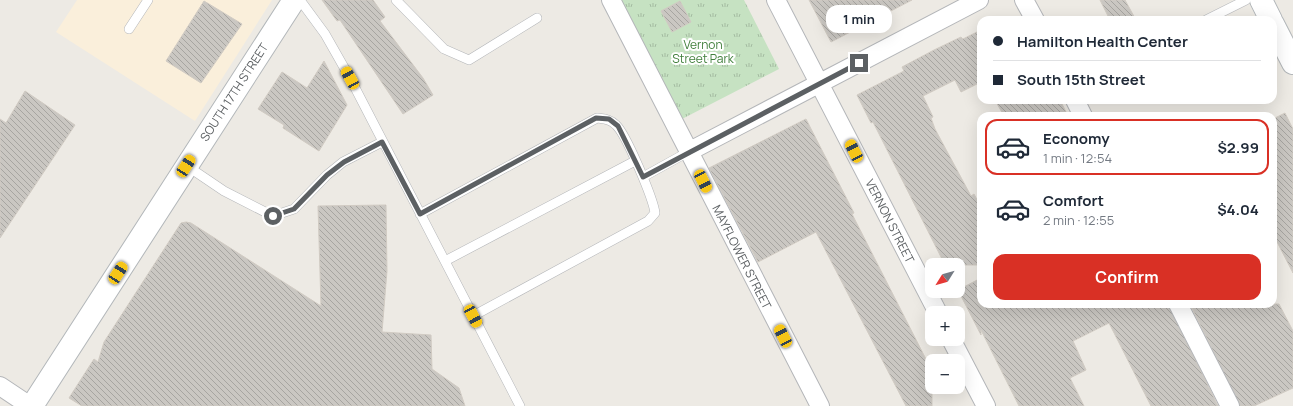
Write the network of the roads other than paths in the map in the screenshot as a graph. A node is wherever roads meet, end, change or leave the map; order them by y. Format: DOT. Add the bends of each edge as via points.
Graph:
graph roads {
  1 [pos="148,0"];
  2 [pos="294,0"];
  3 [pos="300,0"];
  4 [pos="396,0"];
  5 [pos="612,0"];
  6 [pos="776,0"];
  7 [pos="979,0"];
  8 [pos="1024,0"];
  9 [pos="1246,0"];
  10 [pos="1261,0"];
  11 [pos="1032,16"];
  12 [pos="1214,16"];
  13 [pos="1269,16"];
  14 [pos="537,18"];
  15 [pos="130,29"];
  16 [pos="1277,32"];
  17 [pos="1293,63"];
  18 [pos="819,84"];
  19 [pos="382,142"];
  20 [pos="688,152"];
  21 [pos="635,161"];
  22 [pos="186,166"];
  23 [pos="643,177"];
  24 [pos="420,214"];
  25 [pos="445,261"];
  26 [pos="934,306"];
  27 [pos="1180,308"];
  28 [pos="473,316"];
  29 [pos="955,346"];
  30 [pos="0,386"];
  31 [pos="31,406"];
  32 [pos="520,406"];
  33 [pos="820,406"];
  34 [pos="986,406"];
  35 [pos="1230,406"];
  1 -- 15 [label="lane"];
  2 -- 22 [label="main road, SOUTH 17TH STREET"];
  3 -- 19 [label="lane" via="325,34"];
  4 -- 14 [label="lane" via="444,49 469,60"];
  5 -- 20 [label="street, MAYFLOWER STREET"];
  6 -- 18 [label="street, VERNON STREET"];
  7 -- 18 [label="street"];
  8 -- 11 [label="street"];
  9 -- 12 [label="lane"];
  10 -- 13 [label="main road"];
  16 -- 17 [label="main road"];
  18 -- 20 [label="street"];
  18 -- 26 [label="street, VERNON STREET"];
  19 -- 22 [label="lane" via="344,162 327,175 294,209 273,216 250,206"];
  19 -- 24 [label="lane"];
  20 -- 23 [label="lane"];
  20 -- 33 [label="street, MAYFLOWER STREET"];
  21 -- 23 [label="lane"];
  21 -- 24 [label="lane" via="618,126 609,119 596,118"];
  21 -- 25 [label="lane"];
  22 -- 31 [label="main road, SOUTH 17TH STREET"];
  23 -- 28 [label="lane" via="655,212 648,221"];
  24 -- 25 [label="lane"];
  25 -- 28 [label="lane"];
  27 -- 35 [label="street"];
  28 -- 32 [label="lane"];
  29 -- 34 [label="street"];
  30 -- 31 [label="street"];
}
